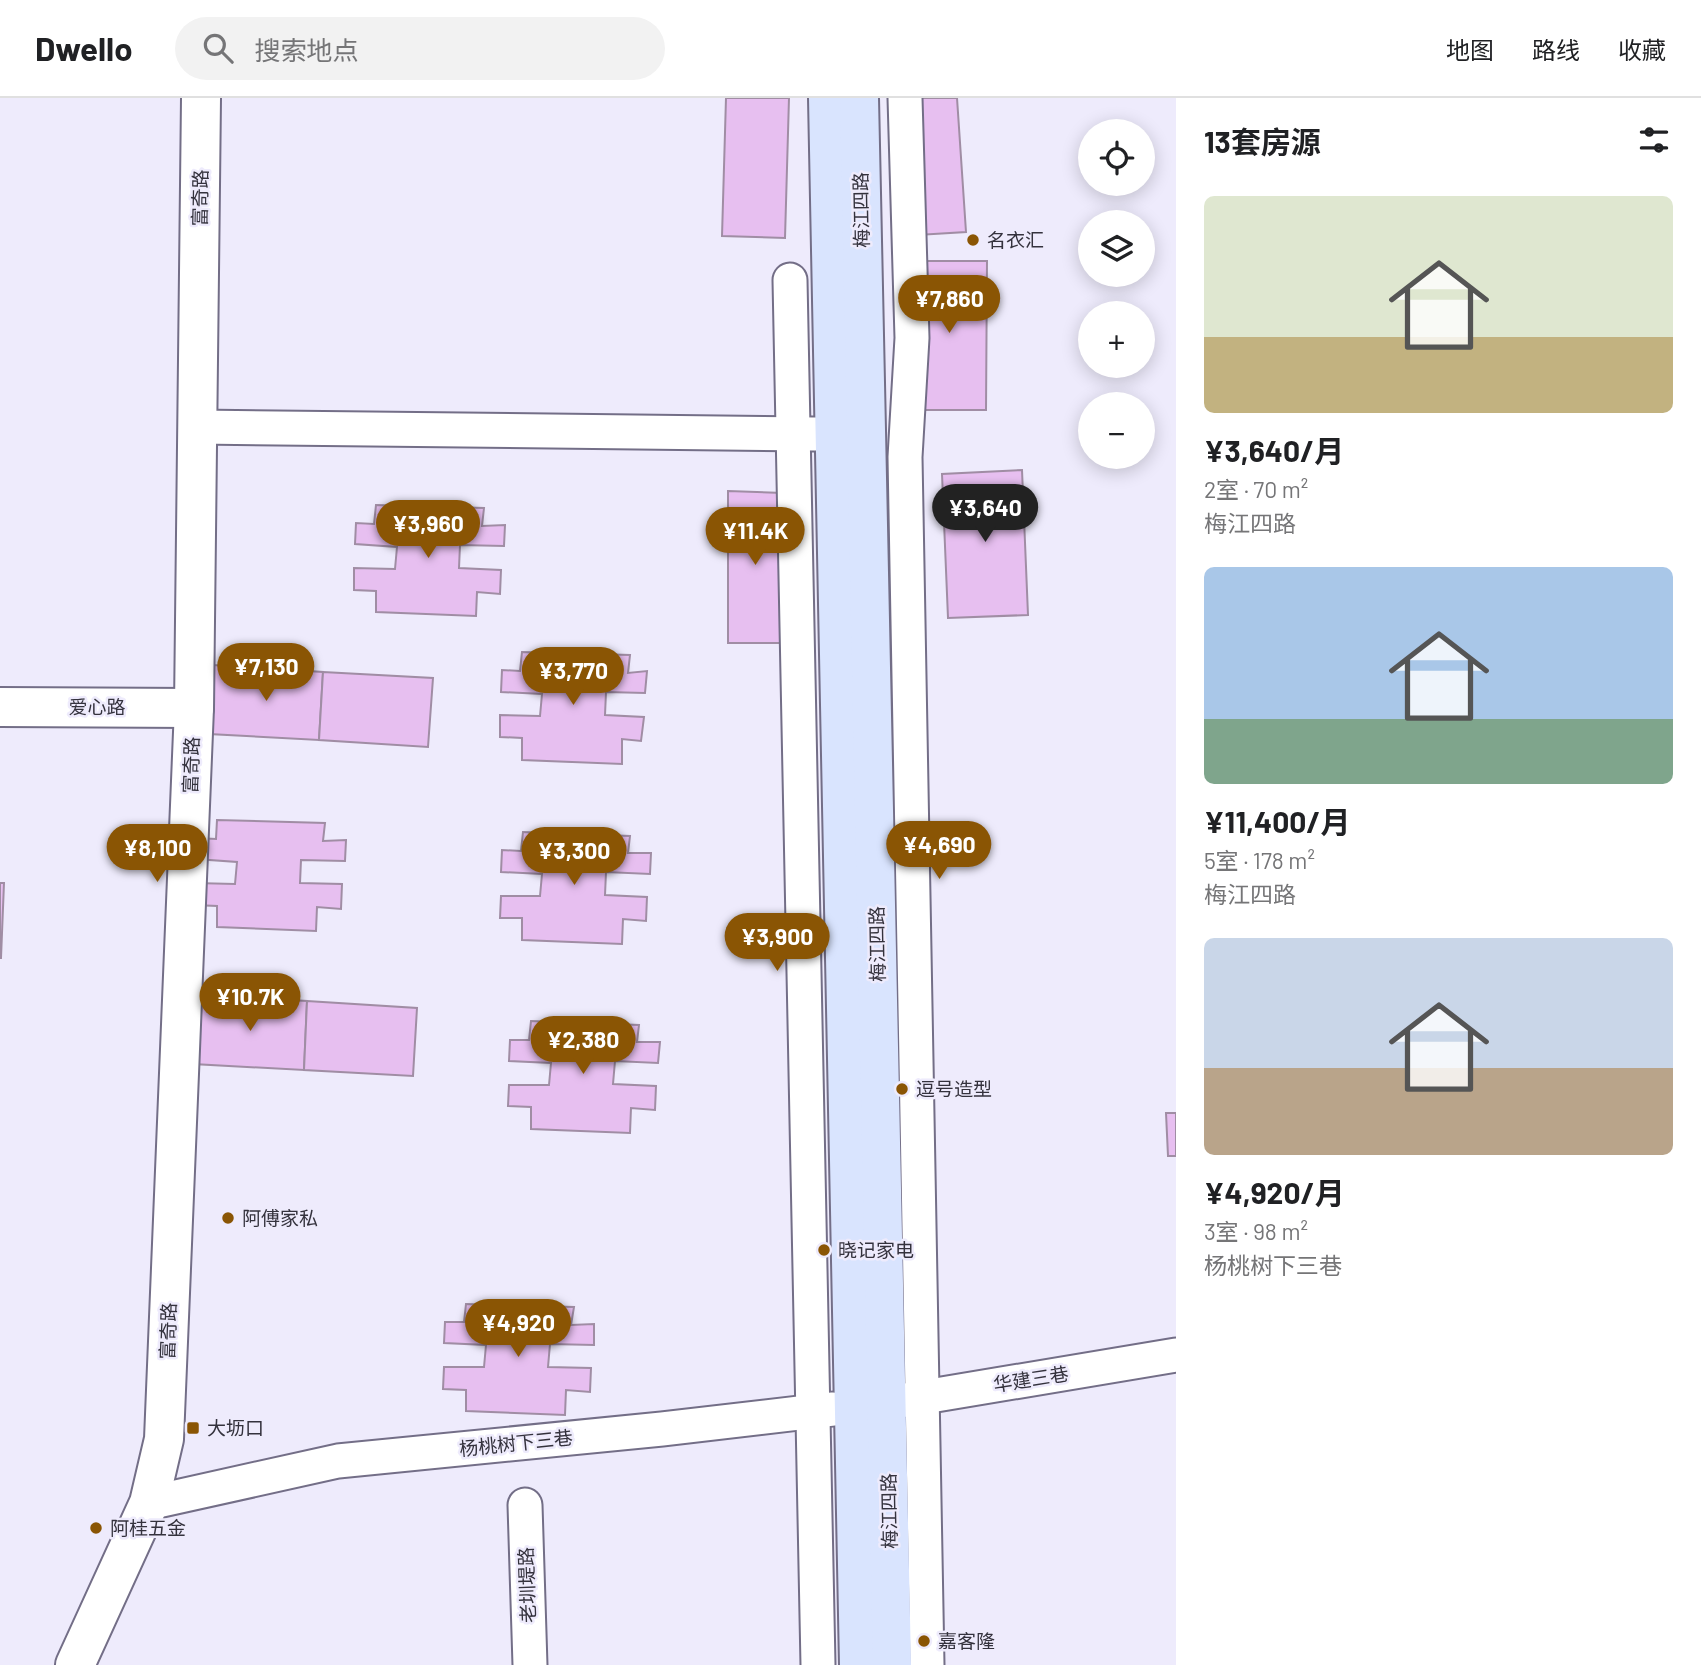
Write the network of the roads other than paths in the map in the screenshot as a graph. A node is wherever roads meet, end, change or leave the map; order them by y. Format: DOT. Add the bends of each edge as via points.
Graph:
graph roads {
  1 [pos="201,98"];
  2 [pos="828,98"];
  3 [pos="859,98"];
  4 [pos="905,98"];
  5 [pos="790,280"];
  6 [pos="197,426"];
  7 [pos="866,435"];
  8 [pos="0,707"];
  9 [pos="194,708"];
  10 [pos="1176,1355"];
  11 [pos="886,1403"];
  12 [pos="149,1503"];
  13 [pos="525,1505"];
  14 [pos="75,1665"];
  15 [pos="530,1665"];
  16 [pos="818,1665"];
  17 [pos="859,1665"];
  18 [pos="892,1665"];
  19 [pos="927,1665"];
  1 -- 6 [label="street, 富奇路"];
  2 -- 17 [label="main road, 梅江四路"];
  3 -- 7 [label="main road, 梅江四路"];
  4 -- 19 [label="street" via="912,338 905,471"];
  5 -- 16 [label="street"];
  6 -- 7 [label="street"];
  6 -- 9 [label="street, 富奇路"];
  7 -- 11 [label="main road, 梅江四路"];
  8 -- 9 [label="street, 爱心路"];
  9 -- 12 [label="street, 富奇路" via="164,1439"];
  10 -- 11 [label="street, 华建三巷"];
  11 -- 12 [label="street, 杨桃树下三巷" via="338,1461"];
  11 -- 18 [label="main road, 梅江四路"];
  12 -- 14 [label="street, 富奇路"];
  13 -- 15 [label="street, 老圳堤路"];
}
